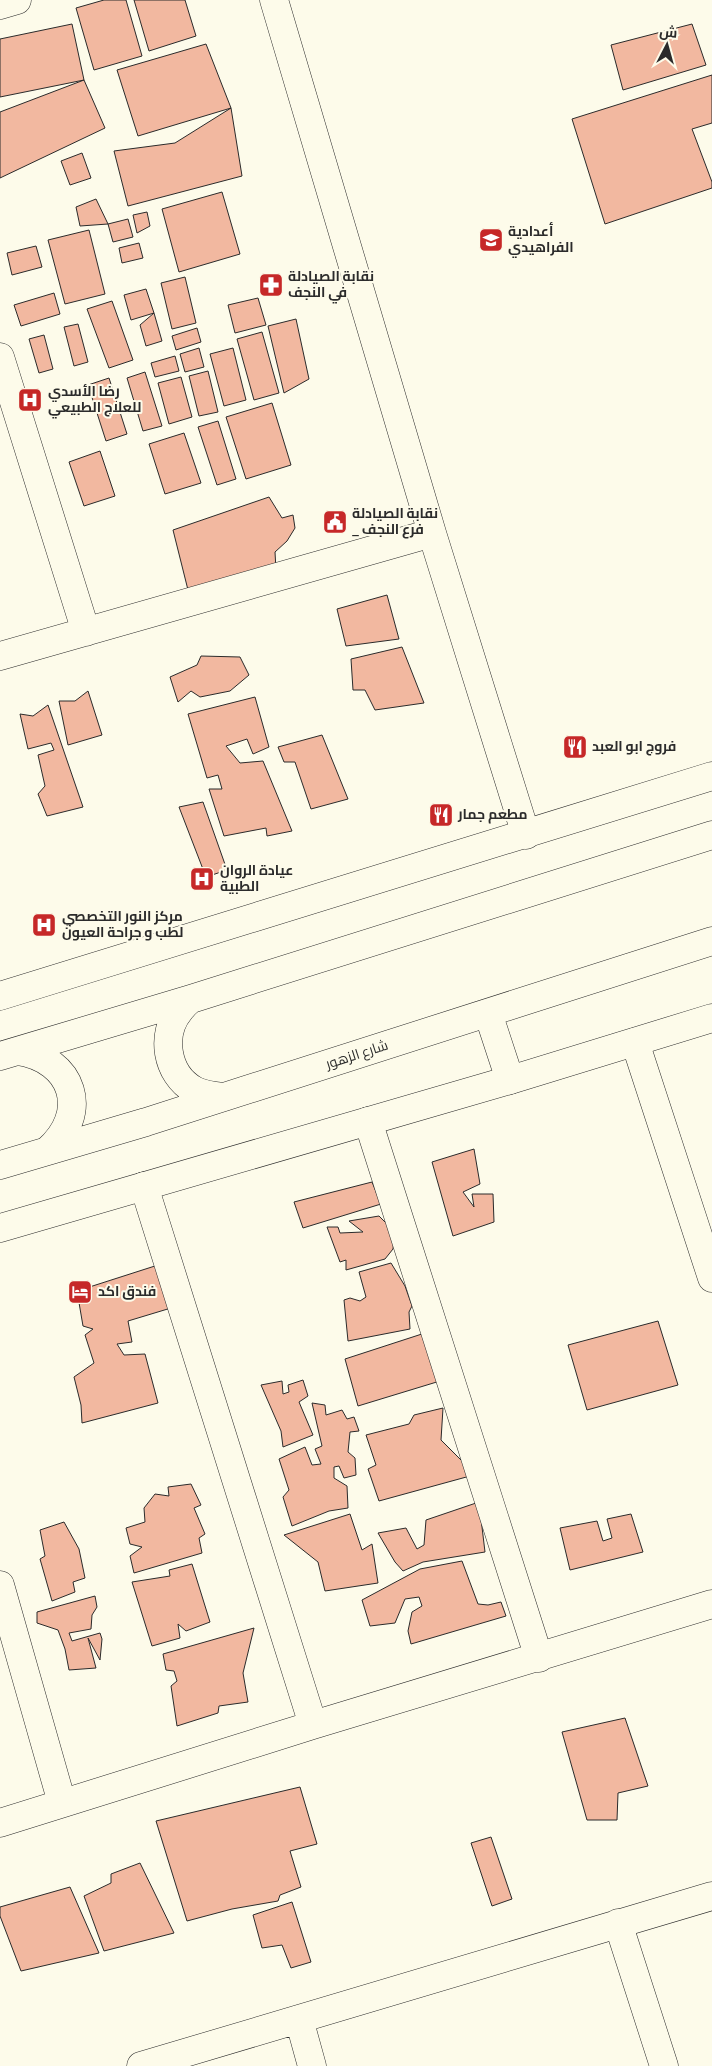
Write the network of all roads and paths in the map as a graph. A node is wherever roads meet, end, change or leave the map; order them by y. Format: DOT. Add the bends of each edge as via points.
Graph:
graph roads {
  1 [pos="17,0"];
  2 [pos="274,0"];
  3 [pos="0,5"];
  4 [pos="0,357"];
  5 [pos="432,533"];
  6 [pos="86,632"];
  7 [pos="0,656"];
  8 [pos="712,776"];
  9 [pos="526,835"];
  10 [pos="712,835"];
  11 [pos="712,941"];
  12 [pos="0,996"];
  13 [pos="191,999"];
  14 [pos="488,1013"];
  15 [pos="712,1018"];
  16 [pos="635,1042"];
  17 [pos="9,1054"];
  18 [pos="510,1080"];
  19 [pos="224,1097"];
  20 [pos="368,1121"];
  21 [pos="47,1151"];
  22 [pos="0,1165"];
  23 [pos="144,1186"];
  24 [pos="0,1228"];
  25 [pos="712,1278"];
  26 [pos="0,1585"];
  27 [pos="712,1604"];
  28 [pos="539,1658"];
  29 [pos="313,1725"];
  30 [pos="62,1803"];
  31 [pos="0,1823"];
  32 [pos="712,1896"];
  33 [pos="618,1922"];
  34 [pos="299,2019"];
  35 [pos="141,2066"];
  36 [pos="312,2066"];
  37 [pos="664,2066"];
  1 -- 3 [label="street"];
  2 -- 5 [label="street"];
  4 -- 6 [label="street"];
  5 -- 6 [label="street"];
  5 -- 9 [label="street"];
  6 -- 7 [label="street"];
  8 -- 9 [label="street"];
  9 -- 12 [label="street"];
  10 -- 13 [label="street"];
  11 -- 14 [label="street, شارع الزهور"];
  13 -- 17 [label="street"];
  13 -- 19 [label="street" via="172,1023 168,1053 182,1080 194,1090"];
  14 -- 18 [label="street"];
  14 -- 19 [label="street, شارع الزهور"];
  15 -- 16 [label="street"];
  16 -- 18 [label="street"];
  16 -- 25 [label="street"];
  17 -- 21 [label="street" via="33,1053 59,1070 67,1082 72,1097 68,1128"];
  18 -- 20 [label="street"];
  19 -- 21 [label="street, شارع الزهور"];
  20 -- 23 [label="street"];
  20 -- 28 [label="street"];
  21 -- 22 [label="street, شارع الزهور"];
  23 -- 24 [label="street"];
  23 -- 29 [label="street"];
  26 -- 30 [label="street"];
  27 -- 28 [label="street"];
  28 -- 29 [label="street"];
  29 -- 30 [label="street"];
  30 -- 31 [label="street"];
  32 -- 33 [label="street"];
  33 -- 34 [label="street"];
  33 -- 37 [label="street"];
  34 -- 35 [label="street"];
  34 -- 36 [label="street"];
}
